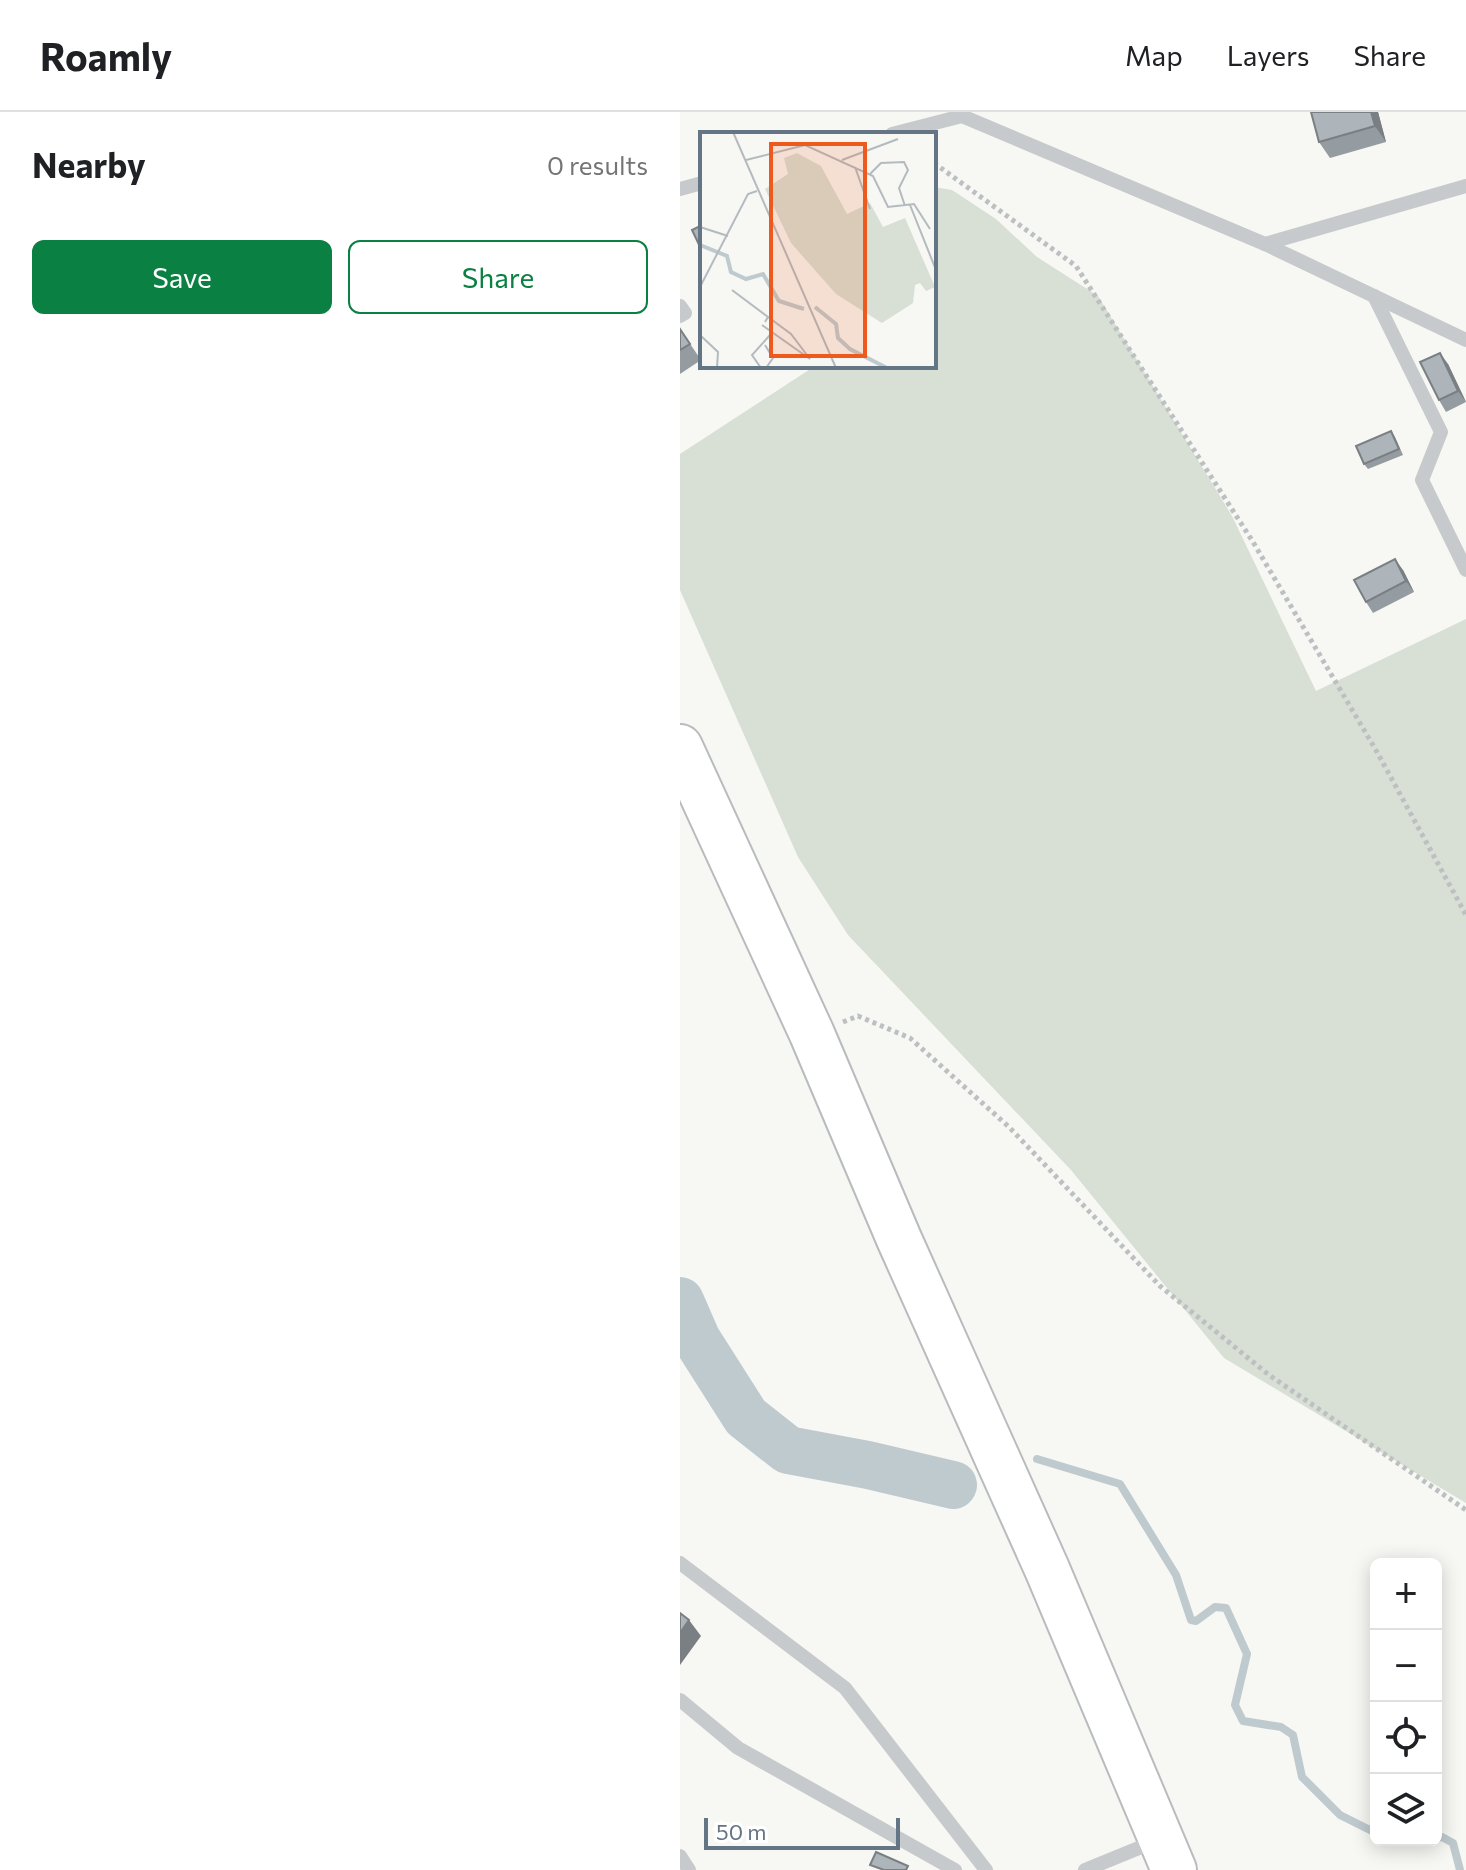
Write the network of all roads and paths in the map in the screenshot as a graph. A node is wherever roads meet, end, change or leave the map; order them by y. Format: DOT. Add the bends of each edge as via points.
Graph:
graph roads {
  1 [pos="964,114"];
  2 [pos="899,132"];
  3 [pos="936,164"];
  4 [pos="700,184"];
  5 [pos="1466,186"];
  6 [pos="680,189"];
  7 [pos="1265,244"];
  8 [pos="1374,296"];
  9 [pos="680,306"];
  10 [pos="680,316"];
  11 [pos="1466,340"];
  12 [pos="1466,570"];
  13 [pos="680,747"];
  14 [pos="1466,915"];
  15 [pos="812,1034"];
  16 [pos="1466,1510"];
  17 [pos="680,1563"];
  18 [pos="680,1700"];
  19 [pos="1167,1855"];
  20 [pos="680,1856"];
  21 [pos="689,1870"];
  22 [pos="955,1870"];
  23 [pos="986,1870"];
  24 [pos="1085,1870"];
  1 -- 2 [label="lane"];
  1 -- 7 [label="lane"];
  3 -- 14 [label="path" via="1076,266 1253,542"];
  4 -- 6 [label="lane"];
  5 -- 7 [label="lane"];
  7 -- 8 [label="lane"];
  8 -- 11 [label="lane"];
  8 -- 12 [label="lane" via="1441,432 1422,480"];
  9 -- 10 [label="lane" via="685,313"];
  13 -- 15 [label="highway"];
  15 -- 16 [label="path" via="858,1016 910,1038 1009,1127 1160,1286 1269,1375"];
  15 -- 19 [label="highway"];
  17 -- 23 [label="lane" via="845,1688"];
  18 -- 22 [label="lane" via="738,1748"];
  19 -- 24 [label="lane"];
  20 -- 21 [label="lane"];
}
